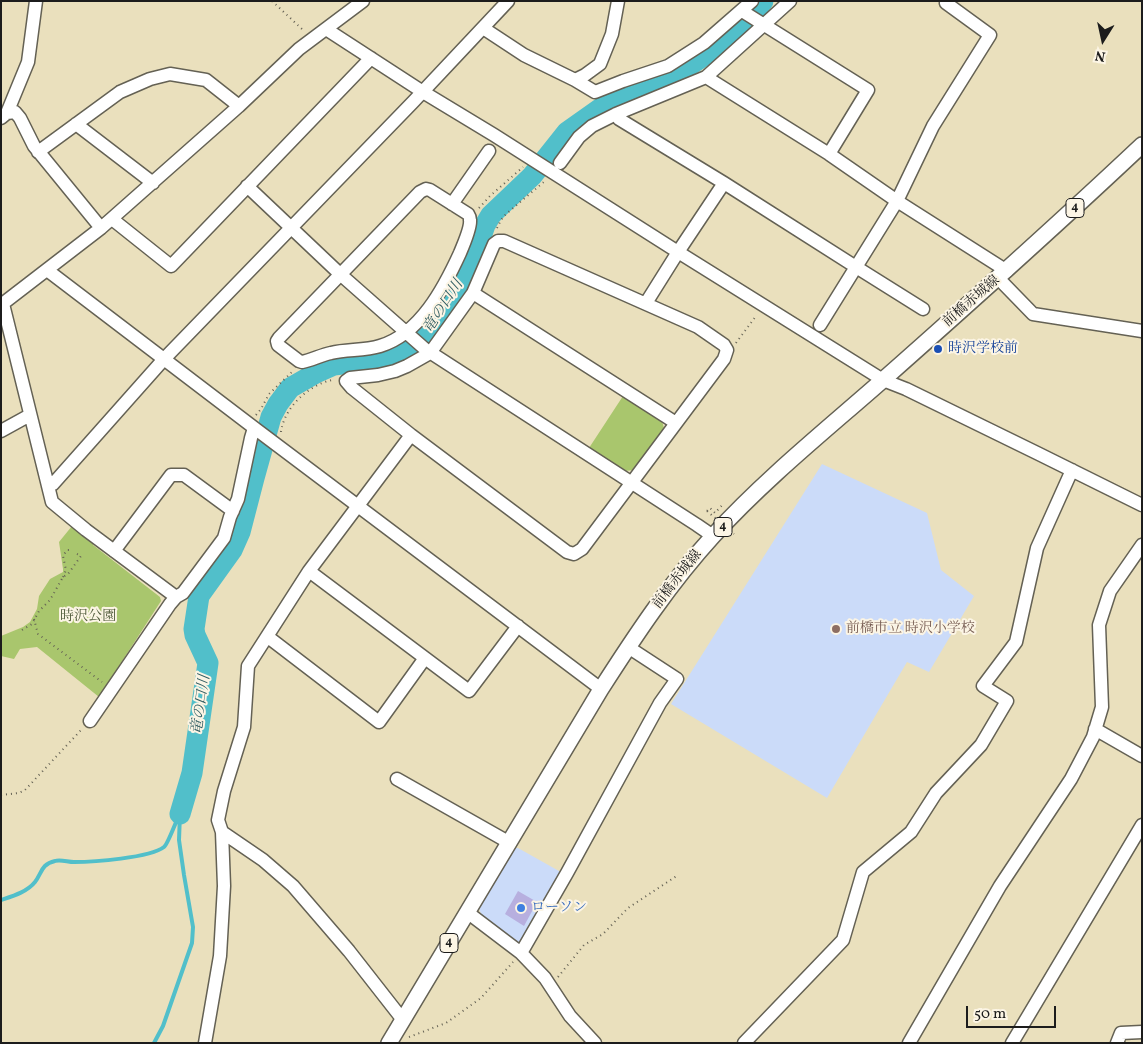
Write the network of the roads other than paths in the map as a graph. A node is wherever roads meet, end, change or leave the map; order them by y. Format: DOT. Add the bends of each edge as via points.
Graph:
graph roads {
  1 [pos="36,1"];
  2 [pos="363,1"];
  3 [pos="508,1"];
  4 [pos="618,1"];
  5 [pos="790,1"];
  6 [pos="948,1"];
  7 [pos="746,8"];
  8 [pos="764,23"];
  9 [pos="326,28"];
  10 [pos="483,28"];
  11 [pos="371,58"];
  12 [pos="706,77"];
  13 [pos="574,80"];
  14 [pos="423,92"];
  15 [pos="239,106"];
  16 [pos="616,114"];
  17 [pos="4,115"];
  18 [pos="76,124"];
  19 [pos="1142,145"];
  20 [pos="38,152"];
  21 [pos="489,152"];
  22 [pos="829,154"];
  23 [pos="560,163"];
  24 [pos="153,183"];
  25 [pos="724,183"];
  26 [pos="247,186"];
  27 [pos="896,201"];
  28 [pos="452,204"];
  29 [pos="112,218"];
  30 [pos="101,228"];
  31 [pos="291,228"];
  32 [pos="678,252"];
  33 [pos="856,267"];
  34 [pos="47,270"];
  35 [pos="340,274"];
  36 [pos="1002,274"];
  37 [pos="473,293"];
  38 [pos="646,303"];
  39 [pos="2,305"];
  40 [pos="923,309"];
  41 [pos="820,326"];
  42 [pos="1142,331"];
  43 [pos="408,334"];
  44 [pos="428,351"];
  45 [pos="164,359"];
  46 [pos="883,380"];
  47 [pos="30,415"];
  48 [pos="676,423"];
  49 [pos="256,429"];
  50 [pos="1,431"];
  51 [pos="411,435"];
  52 [pos="1072,470"];
  53 [pos="632,482"];
  54 [pos="48,486"];
  55 [pos="358,506"];
  56 [pos="1142,506"];
  57 [pos="233,511"];
  58 [pos="713,536"];
  59 [pos="1142,545"];
  60 [pos="114,551"];
  61 [pos="309,572"];
  62 [pos="176,597"];
  63 [pos="518,626"];
  64 [pos="268,637"];
  65 [pos="628,647"];
  66 [pos="425,658"];
  67 [pos="601,689"];
  68 [pos="90,721"];
  69 [pos="1095,728"];
  70 [pos="1142,756"];
  71 [pos="397,779"];
  72 [pos="1142,825"];
  73 [pos="222,832"];
  74 [pos="510,843"];
  75 [pos="467,912"];
  76 [pos="521,953"];
  77 [pos="403,1020"];
  78 [pos="1142,1032"];
  79 [pos="391,1040"];
  80 [pos="588,1040"];
  81 [pos="205,1043"];
  82 [pos="744,1043"];
  83 [pos="909,1043"];
  84 [pos="1012,1043"];
  85 [pos="1117,1043"];
  1 -- 17 [label="street" via="28,62"];
  2 -- 9 [label="street"];
  3 -- 10 [label="street"];
  4 -- 13 [label="street" via="612,34 600,64"];
  5 -- 8 [label="street"];
  6 -- 27 [label="street" via="946,3 990,35 932,126"];
  7 -- 8 [label="street"];
  7 -- 13 [label="street" via="704,43 668,66 596,92"];
  8 -- 12 [label="street"];
  8 -- 22 [label="street" via="868,90"];
  9 -- 11 [label="street"];
  9 -- 15 [label="street"];
  10 -- 13 [label="street" via="524,55"];
  10 -- 14 [label="street"];
  11 -- 14 [label="street"];
  11 -- 26 [label="street"];
  12 -- 16 [label="street"];
  12 -- 22 [label="street"];
  14 -- 31 [label="street"];
  14 -- 32 [label="street" via="528,163"];
  15 -- 18 [label="street" via="206,80 170,74 120,92"];
  15 -- 24 [label="street"];
  16 -- 23 [label="street" via="579,137"];
  16 -- 25 [label="street" via="619,120"];
  17 -- 20 [label="street" via="15,112"];
  18 -- 20 [label="street"];
  18 -- 24 [label="street"];
  19 -- 36 [label="main road, 前橋赤城線 / 4"];
  20 -- 30 [label="street"];
  21 -- 28 [label="street"];
  22 -- 27 [label="street"];
  24 -- 29 [label="street"];
  25 -- 32 [label="street"];
  25 -- 33 [label="street"];
  26 -- 29 [label="street" via="171,266"];
  26 -- 31 [label="street"];
  27 -- 33 [label="street"];
  27 -- 36 [label="street"];
  28 -- 35 [label="street" via="430,190 423,190"];
  28 -- 43 [label="street" via="468,214 471,222 440,294"];
  29 -- 30 [label="street"];
  30 -- 34 [label="street"];
  31 -- 35 [label="street"];
  31 -- 45 [label="street"];
  32 -- 38 [label="street"];
  32 -- 46 [label="street"];
  33 -- 40 [label="street"];
  33 -- 41 [label="street"];
  34 -- 39 [label="street"];
  34 -- 45 [label="street"];
  35 -- 43 [label="street"];
  35 -- 43 [label="street" via="279,338 278,346 302,362 335,352 377,347"];
  36 -- 42 [label="street" via="1033,314"];
  36 -- 46 [label="main road, 前橋赤城線 / 4"];
  37 -- 38 [label="street" via="494,244 504,241"];
  37 -- 44 [label="street"];
  37 -- 48 [label="street"];
  38 -- 48 [label="street" via="698,327 727,350 724,359"];
  39 -- 47 [label="street"];
  43 -- 44 [label="street"];
  44 -- 51 [label="street" via="395,371 350,378 346,382"];
  44 -- 53 [label="street"];
  45 -- 49 [label="street"];
  45 -- 54 [label="street" via="54,484"];
  46 -- 52 [label="street"];
  46 -- 58 [label="main road, 前橋赤城線 / 4" via="767,482"];
  47 -- 50 [label="street"];
  47 -- 54 [label="street"];
  48 -- 53 [label="street"];
  49 -- 55 [label="street" via="277,439"];
  49 -- 57 [label="street"];
  51 -- 53 [label="street" via="567,552 574,554 582,549"];
  51 -- 55 [label="street"];
  52 -- 56 [label="street"];
  52 -- 82 [label="street" via="1038,548 1016,642 983,686 1007,701 981,745 936,793 911,832 863,872 843,940"];
  53 -- 58 [label="street"];
  54 -- 60 [label="street" via="52,502"];
  55 -- 61 [label="street"];
  55 -- 63 [label="street"];
  57 -- 60 [label="street" via="184,475 171,475"];
  57 -- 62 [label="street" via="224,538"];
  58 -- 65 [label="main road, 前橋赤城線 / 4" via="678,577"];
  59 -- 69 [label="street" via="1110,591 1099,625 1102,707"];
  60 -- 62 [label="street"];
  61 -- 64 [label="street"];
  61 -- 66 [label="street"];
  62 -- 68 [label="street"];
  63 -- 66 [label="street" via="469,692"];
  63 -- 67 [label="street"];
  64 -- 66 [label="street" via="379,722"];
  64 -- 73 [label="street" via="248,666 244,727 218,820"];
  65 -- 67 [label="main road, 前橋赤城線 / 4"];
  65 -- 76 [label="street" via="677,679 660,703"];
  67 -- 74 [label="main road, 前橋赤城線 / 4"];
  69 -- 70 [label="street"];
  69 -- 83 [label="street" via="1071,779 1000,886"];
  71 -- 74 [label="street"];
  72 -- 84 [label="street"];
  73 -- 77 [label="street" via="263,860 293,886"];
  73 -- 81 [label="street" via="224,886 220,956"];
  74 -- 75 [label="main road, 前橋赤城線 / 4"];
  75 -- 76 [label="street"];
  75 -- 77 [label="main road, 前橋赤城線 / 4"];
  76 -- 80 [label="street" via="545,978"];
  77 -- 79 [label="main road, 前橋赤城線 / 4"];
  78 -- 85 [label="street" via="1121,1034"];
}
